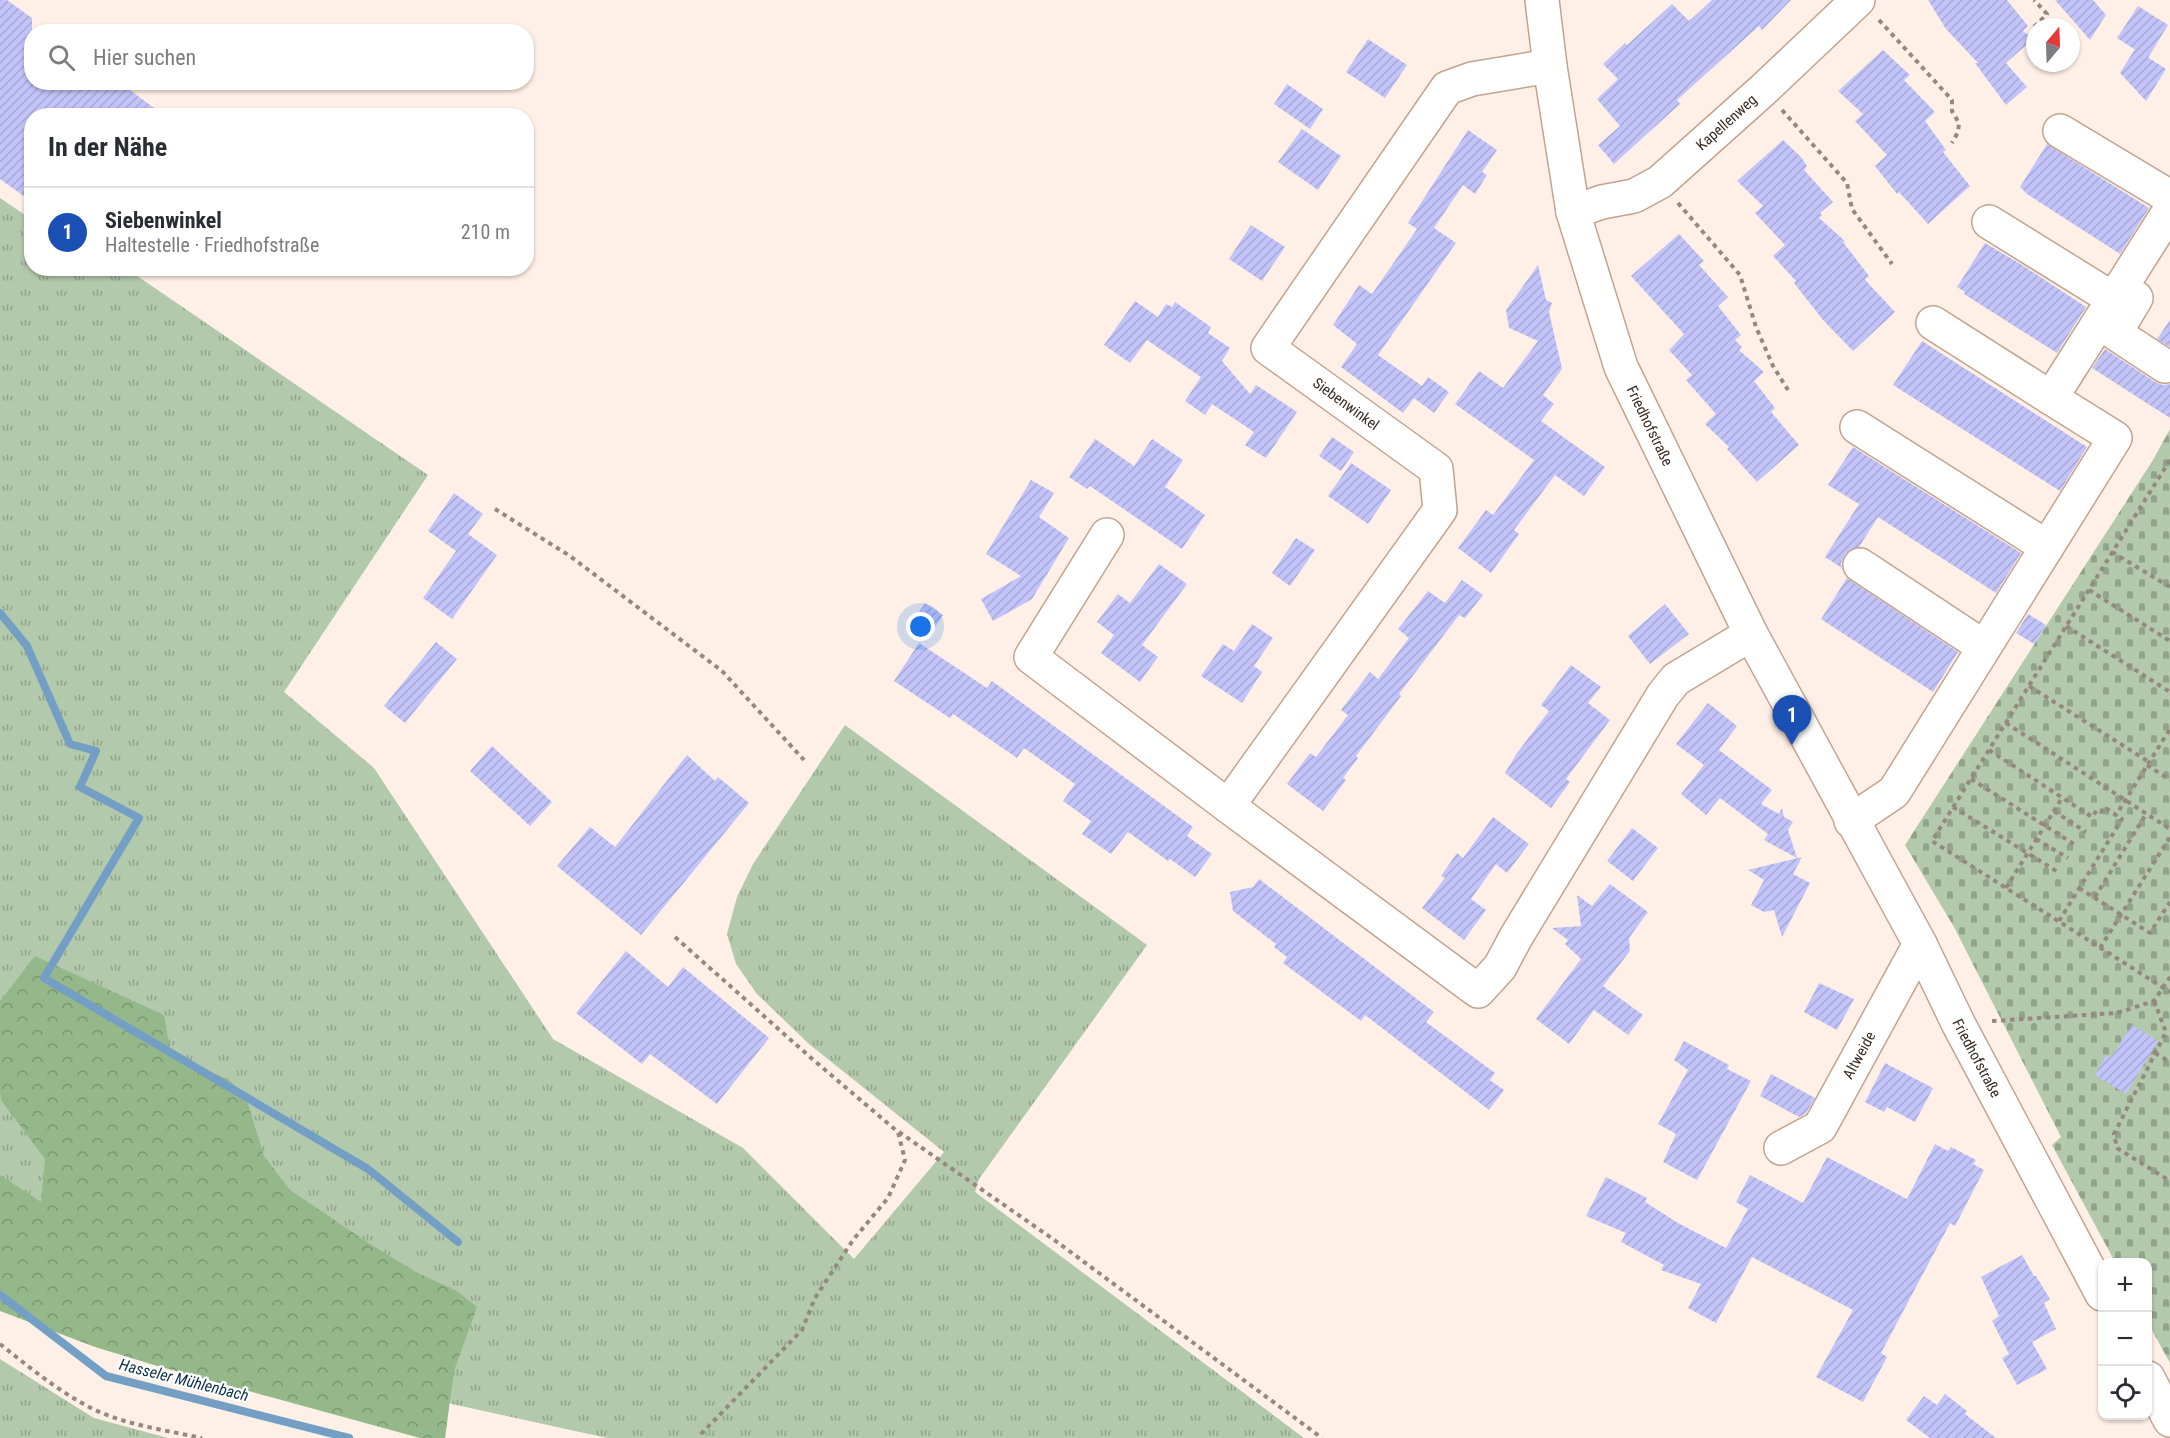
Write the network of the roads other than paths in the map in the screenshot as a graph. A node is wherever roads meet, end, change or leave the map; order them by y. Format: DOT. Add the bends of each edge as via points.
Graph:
graph roads {
  1 [pos="1542,0"];
  2 [pos="1867,8"];
  3 [pos="1550,66"];
  4 [pos="2060,131"];
  5 [pos="2170,197"];
  6 [pos="2170,210"];
  7 [pos="1573,212"];
  8 [pos="1989,222"];
  9 [pos="2170,243"];
  10 [pos="2113,299"];
  11 [pos="1933,323"];
  12 [pos="2165,366"];
  13 [pos="2051,398"];
  14 [pos="1857,427"];
  15 [pos="1107,536"];
  16 [pos="2047,547"];
  17 [pos="1860,566"];
  18 [pos="1751,634"];
  19 [pos="1984,647"];
  20 [pos="1228,806"];
  21 [pos="1851,821"];
  22 [pos="1920,944"];
  23 [pos="1781,1148"];
  24 [pos="2098,1285"];
  25 [pos="2152,1386"];
  26 [pos="2170,1420"];
  1 -- 3 [label="street, Friedhofstraße"];
  2 -- 7 [label="street, Kapellenweg" via="1764,89 1660,182 1634,196"];
  3 -- 7 [label="street, Friedhofstraße"];
  3 -- 20 [label="street, Siebenwinkel" via="1472,79 1448,88 1268,348 1436,469 1440,510"];
  4 -- 5 [label="street"];
  6 -- 10 [label="street"];
  7 -- 18 [label="street, Friedhofstraße" via="1621,367"];
  8 -- 10 [label="street"];
  9 -- 12 [label="street" via="2115,333"];
  10 -- 13 [label="street"];
  11 -- 13 [label="street"];
  13 -- 16 [label="street" via="2115,438"];
  14 -- 16 [label="street"];
  15 -- 20 [label="street" via="1031,657"];
  16 -- 19 [label="street"];
  17 -- 19 [label="street"];
  18 -- 20 [label="street" via="1676,679 1663,695 1500,967 1478,991"];
  18 -- 21 [label="street, Friedhofstraße"];
  19 -- 21 [label="street" via="1894,792"];
  21 -- 22 [label="street, Friedhofstraße"];
  22 -- 23 [label="street, Altweide" via="1820,1127"];
  22 -- 24 [label="street, Friedhofstraße"];
  25 -- 26 [label="street"];
}
